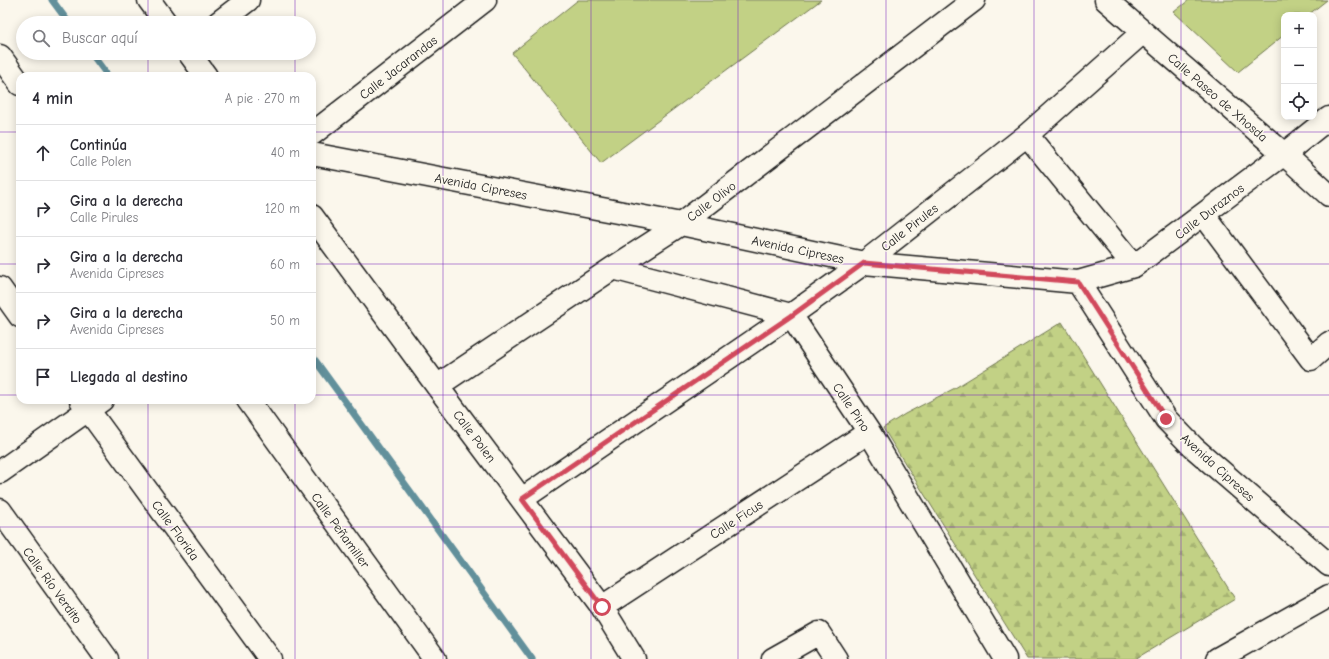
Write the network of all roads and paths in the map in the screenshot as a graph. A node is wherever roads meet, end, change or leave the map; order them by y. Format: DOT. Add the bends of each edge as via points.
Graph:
graph roads {
  1 [pos="149,0"];
  2 [pos="248,0"];
  3 [pos="485,0"];
  4 [pos="974,0"];
  5 [pos="1106,0"];
  6 [pos="161,16"];
  7 [pos="227,16"];
  8 [pos="1143,32"];
  9 [pos="0,56"];
  10 [pos="194,60"];
  11 [pos="203,72"];
  12 [pos="16,78"];
  13 [pos="1329,118"];
  14 [pos="316,131"];
  15 [pos="1027,135"];
  16 [pos="1284,154"];
  17 [pos="316,155"];
  18 [pos="1329,195"];
  19 [pos="1204,215"];
  20 [pos="316,221"];
  21 [pos="681,224"];
  22 [pos="864,263"];
  23 [pos="1134,266"];
  24 [pos="613,268"];
  25 [pos="1078,282"];
  26 [pos="0,288"];
  27 [pos="16,310"];
  28 [pos="791,316"];
  29 [pos="1329,343"];
  30 [pos="437,386"];
  31 [pos="90,404"];
  32 [pos="92,404"];
  33 [pos="251,404"];
  34 [pos="869,432"];
  35 [pos="0,472"];
  36 [pos="522,499"];
  37 [pos="0,510"];
  38 [pos="1329,565"];
  39 [pos="1329,596"];
  40 [pos="602,607"];
  41 [pos="107,659"];
  42 [pos="270,659"];
  43 [pos="435,659"];
  44 [pos="634,659"];
  45 [pos="773,659"];
  46 [pos="836,659"];
  47 [pos="1005,659"];
  48 [pos="1217,659"];
  1 -- 6 [label="street"];
  2 -- 7 [label="street"];
  3 -- 14 [label="street, Calle Jacarandas"];
  4 -- 21 [label="street, Calle Olivo"];
  5 -- 8 [label="street, Calle Paseo de Xhosda"];
  8 -- 15 [label="street, Calle Pirules"];
  8 -- 16 [label="street, Calle Paseo de Xhosda"];
  9 -- 12 [label="street"];
  10 -- 11 [label="street"];
  13 -- 16 [label="street, Calle Duraznos"];
  15 -- 22 [label="street, Calle Pirules"];
  15 -- 23 [label="street"];
  16 -- 18 [label="street, Calle Paseo de Xhosda"];
  16 -- 19 [label="street, Calle Duraznos"];
  17 -- 21 [label="street, Avenida Cipreses"];
  19 -- 23 [label="street, Calle Duraznos"];
  19 -- 29 [label="street" via="1311,359"];
  20 -- 30 [label="street, Calle Polen"];
  21 -- 22 [label="street, Avenida Cipreses"];
  21 -- 24 [label="street, Calle Olivo"];
  22 -- 25 [label="street, Avenida Cipreses"];
  22 -- 28 [label="street, Calle Pirules"];
  23 -- 25 [label="street, Calle Duraznos"];
  24 -- 28 [label="street"];
  24 -- 30 [label="street, Calle Olivo"];
  25 -- 38 [label="street, Avenida Cipreses" via="1166,419 1193,447"];
  26 -- 27 [label="street"];
  28 -- 34 [label="street, Calle Pino"];
  28 -- 36 [label="street, Calle Pirules"];
  30 -- 36 [label="street, Calle Polen"];
  31 -- 35 [label="street"];
  32 -- 42 [label="street, Calle Florida"];
  33 -- 43 [label="street, Calle Peñamiller"];
  34 -- 40 [label="street, Calle Ficus"];
  34 -- 47 [label="street, Calle Pino"];
  36 -- 40 [label="street, Calle Polen"];
  37 -- 41 [label="street, Calle Río Verdito"];
  39 -- 48 [label="street"];
  40 -- 44 [label="street, Calle Polen"];
  45 -- 46 [label="street" via="819,633"];
}
